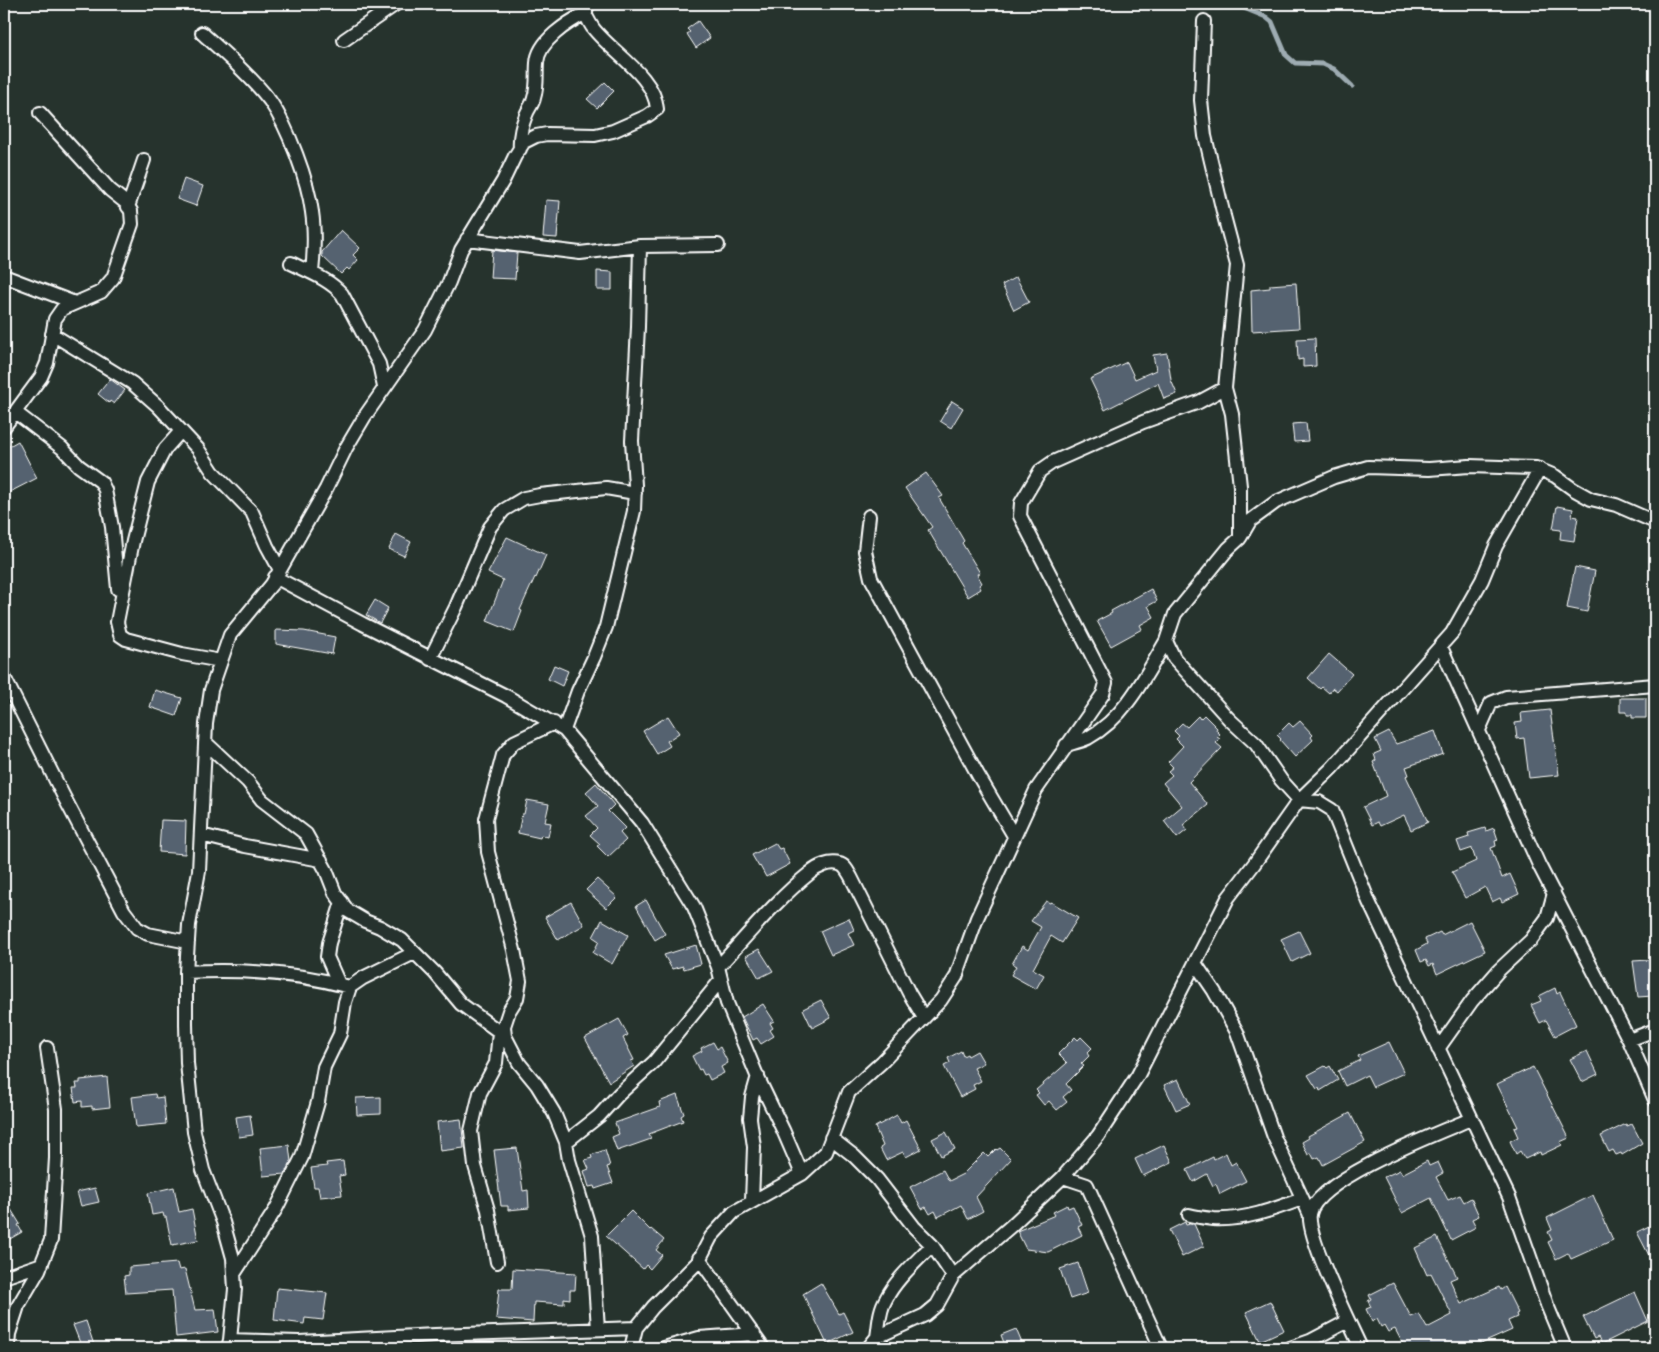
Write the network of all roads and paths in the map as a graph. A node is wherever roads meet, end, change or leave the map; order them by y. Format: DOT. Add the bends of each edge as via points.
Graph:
graph roads {
  1 [pos="396,4"];
  2 [pos="587,8"];
  3 [pos="1204,21"];
  4 [pos="202,33"];
  5 [pos="344,40"];
  6 [pos="40,113"];
  7 [pos="520,148"];
  8 [pos="144,160"];
  9 [pos="128,207"];
  10 [pos="467,239"];
  11 [pos="718,245"];
  12 [pos="640,246"];
  13 [pos="291,263"];
  14 [pos="312,273"];
  15 [pos="4,276"];
  16 [pos="75,303"];
  17 [pos="52,334"];
  18 [pos="384,387"];
  19 [pos="1225,388"];
  20 [pos="15,412"];
  21 [pos="4,427"];
  22 [pos="181,431"];
  23 [pos="1540,469"];
  24 [pos="635,493"];
  25 [pos="869,516"];
  26 [pos="1655,522"];
  27 [pos="1240,538"];
  28 [pos="277,573"];
  29 [pos="121,602"];
  30 [pos="1166,641"];
  31 [pos="1441,647"];
  32 [pos="430,658"];
  33 [pos="221,661"];
  34 [pos="4,677"];
  35 [pos="1655,685"];
  36 [pos="559,726"];
  37 [pos="1479,730"];
  38 [pos="205,742"];
  39 [pos="1066,745"];
  40 [pos="1299,800"];
  41 [pos="201,835"];
  42 [pos="1014,836"];
  43 [pos="321,860"];
  44 [pos="1554,893"];
  45 [pos="342,902"];
  46 [pos="188,942"];
  47 [pos="414,953"];
  48 [pos="1195,963"];
  49 [pos="718,967"];
  50 [pos="186,972"];
  51 [pos="720,981"];
  52 [pos="345,986"];
  53 [pos="924,1018"];
  54 [pos="1655,1030"];
  55 [pos="502,1034"];
  56 [pos="1629,1040"];
  57 [pos="47,1048"];
  58 [pos="1438,1048"];
  59 [pos="758,1076"];
  60 [pos="1655,1100"];
  61 [pos="1471,1119"];
  62 [pos="831,1138"];
  63 [pos="566,1142"];
  64 [pos="802,1174"];
  65 [pos="1063,1177"];
  66 [pos="1302,1199"];
  67 [pos="752,1201"];
  68 [pos="1189,1215"];
  69 [pos="1310,1215"];
  70 [pos="932,1245"];
  71 [pos="699,1258"];
  72 [pos="497,1262"];
  73 [pos="42,1264"];
  74 [pos="234,1274"];
  75 [pos="953,1276"];
  76 [pos="4,1277"];
  77 [pos="1348,1321"];
  78 [pos="636,1328"];
  79 [pos="598,1329"];
  80 [pos="754,1334"];
  81 [pos="877,1338"];
  82 [pos="229,1344"];
  83 [pos="8,1348"];
  84 [pos="631,1348"];
  85 [pos="664,1348"];
  86 [pos="763,1348"];
  87 [pos="868,1348"];
  88 [pos="1161,1348"];
  89 [pos="1290,1348"];
  90 [pos="1361,1348"];
  91 [pos="1565,1348"];
  1 -- 5 [label="street"];
  2 -- 7 [label="street" via="546,42 539,52 534,98 526,115"];
  2 -- 7 [label="street" via="594,28 637,71 653,94 657,108 614,131 595,135 547,134 524,142"];
  3 -- 19 [label="street" via="1201,100 1205,136 1237,265"];
  4 -- 14 [label="street" via="270,101 288,135 312,211"];
  6 -- 9 [label="street"];
  7 -- 10 [label="street"];
  8 -- 9 [label="street"];
  9 -- 16 [label="street" via="132,224 113,278 101,292"];
  10 -- 12 [label="street" via="580,253"];
  10 -- 18 [label="street" via="424,330"];
  11 -- 12 [label="street"];
  12 -- 24 [label="street" via="632,441"];
  13 -- 14 [label="street"];
  14 -- 18 [label="street" via="336,286 342,294 379,364"];
  15 -- 16 [label="street"];
  16 -- 17 [label="street" via="57,314"];
  17 -- 20 [label="street" via="41,377"];
  17 -- 22 [label="street" via="132,383"];
  18 -- 28 [label="street" via="346,448 326,490"];
  19 -- 27 [label="street" via="1232,414 1240,486"];
  19 -- 39 [label="street" via="1199,402 1143,422 1052,462 1040,471 1021,503 1020,516 1106,682 1103,694"];
  20 -- 21 [label="street"];
  20 -- 29 [label="street" via="101,482 112,527"];
  22 -- 28 [label="street" via="213,472 252,512"];
  22 -- 29 [label="street" via="165,449 148,482"];
  23 -- 26 [label="street" via="1591,499 1616,505"];
  23 -- 27 [label="street" via="1368,467 1334,477 1276,502 1250,521"];
  23 -- 31 [label="street" via="1496,546 1478,587"];
  24 -- 32 [label="street" via="606,488 540,495 524,498 504,510 490,528"];
  24 -- 36 [label="street" via="634,510 606,627"];
  25 -- 42 [label="street" via="865,551 871,578"];
  27 -- 30 [label="street" via="1175,614"];
  28 -- 32 [label="street"];
  28 -- 33 [label="street" via="272,584 230,635"];
  29 -- 33 [label="street" via="117,622 120,635 126,639"];
  30 -- 39 [label="street" via="1114,719 1088,738"];
  30 -- 40 [label="street" via="1174,658 1256,744"];
  31 -- 37 [label="street"];
  31 -- 40 [label="street"];
  32 -- 36 [label="street"];
  33 -- 38 [label="street" via="211,690"];
  34 -- 46 [label="street" via="124,911 137,928 148,934"];
  35 -- 37 [label="street" via="1506,697 1491,703"];
  36 -- 49 [label="street" via="642,823 694,907"];
  36 -- 55 [label="street" via="514,742 507,748 486,819 488,852 520,981 517,998"];
  37 -- 44 [label="street"];
  38 -- 41 [label="street"];
  38 -- 43 [label="street" via="248,782 262,800 306,834"];
  39 -- 42 [label="street" via="1036,790"];
  40 -- 48 [label="street" via="1228,898"];
  40 -- 58 [label="street" via="1319,802 1332,810 1369,902"];
  41 -- 43 [label="street"];
  41 -- 46 [label="street"];
  42 -- 53 [label="street" via="977,918 956,977"];
  43 -- 45 [label="street"];
  44 -- 56 [label="street"];
  44 -- 58 [label="street" via="1547,918 1472,1001"];
  45 -- 47 [label="street" via="348,911 402,940"];
  45 -- 52 [label="street" via="327,957"];
  46 -- 50 [label="street"];
  47 -- 52 [label="street"];
  47 -- 55 [label="street" via="461,1004"];
  48 -- 65 [label="street" via="1138,1075 1098,1136"];
  48 -- 66 [label="street" via="1237,1032 1274,1137"];
  49 -- 51 [label="street"];
  49 -- 53 [label="street" via="811,872 833,863 840,864 851,877"];
  50 -- 52 [label="street" via="285,975"];
  50 -- 74 [label="street" via="187,1063 194,1132 203,1170 223,1222"];
  51 -- 59 [label="street"];
  51 -- 63 [label="street" via="654,1062 599,1116"];
  52 -- 74 [label="street" via="340,1034 324,1067 302,1157 276,1209"];
  53 -- 62 [label="street" via="849,1092"];
  54 -- 56 [label="street"];
  55 -- 63 [label="street" via="550,1106"];
  55 -- 72 [label="street" via="496,1062 480,1093 471,1131 475,1166 488,1210"];
  56 -- 60 [label="street"];
  57 -- 73 [label="street" via="56,1109 56,1158 51,1240"];
  58 -- 61 [label="street"];
  59 -- 64 [label="street"];
  59 -- 67 [label="street" via="750,1118 754,1147"];
  61 -- 69 [label="street" via="1418,1141 1334,1184 1315,1204"];
  61 -- 91 [label="street" via="1509,1196"];
  62 -- 64 [label="street" via="826,1152"];
  62 -- 70 [label="street" via="877,1179"];
  63 -- 79 [label="street" via="592,1236"];
  64 -- 67 [label="street"];
  65 -- 75 [label="street"];
  65 -- 88 [label="street" via="1087,1185"];
  66 -- 68 [label="street" via="1238,1217 1214,1219"];
  66 -- 69 [label="street"];
  67 -- 71 [label="street" via="734,1212 711,1237"];
  69 -- 77 [label="street" via="1314,1243"];
  70 -- 75 [label="street"];
  70 -- 81 [label="street" via="886,1299"];
  71 -- 78 [label="street"];
  71 -- 80 [label="street"];
  73 -- 76 [label="street"];
  73 -- 83 [label="street" via="18,1306"];
  74 -- 82 [label="street"];
  75 -- 81 [label="street" via="937,1306"];
  77 -- 89 [label="street"];
  77 -- 90 [label="street"];
  78 -- 79 [label="street"];
  78 -- 84 [label="street"];
  79 -- 82 [label="street"];
  80 -- 85 [label="street" via="699,1338"];
  80 -- 86 [label="street"];
  81 -- 87 [label="street"];
}
